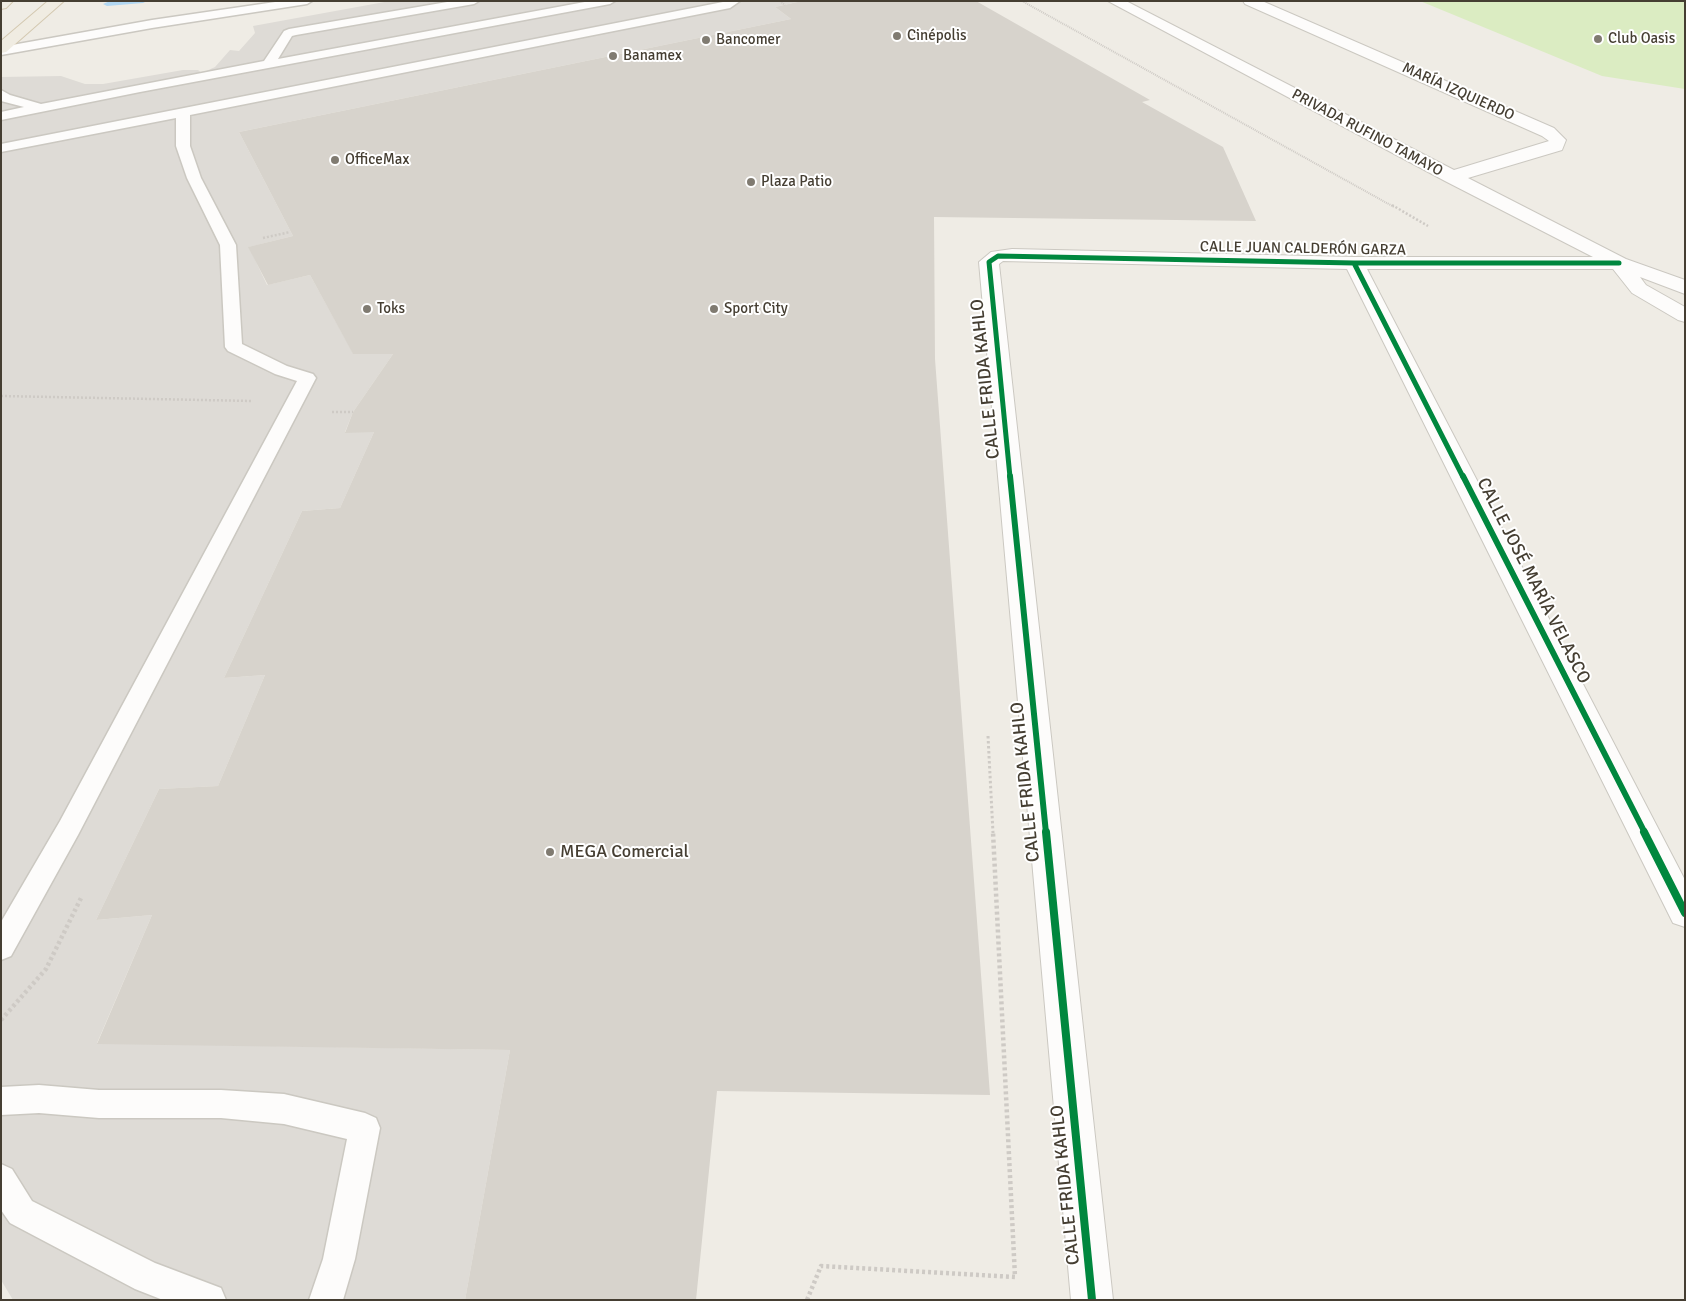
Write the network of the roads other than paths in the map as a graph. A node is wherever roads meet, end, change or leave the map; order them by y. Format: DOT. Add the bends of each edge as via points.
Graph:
graph roads {
  1 [pos="6,1"];
  2 [pos="57,1"];
  3 [pos="307,1"];
  4 [pos="474,1"];
  5 [pos="610,1"];
  6 [pos="735,1"];
  7 [pos="1114,1"];
  8 [pos="1250,1"];
  9 [pos="1,5"];
  10 [pos="1,50"];
  11 [pos="267,66"];
  12 [pos="1,94"];
  13 [pos="43,108"];
  14 [pos="183,113"];
  15 [pos="1,116"];
  16 [pos="8,132"];
  17 [pos="1,148"];
  18 [pos="1451,177"];
  19 [pos="989,262"];
  20 [pos="1354,263"];
  21 [pos="1619,263"];
  22 [pos="1685,288"];
  23 [pos="1685,316"];
  24 [pos="1685,913"];
  25 [pos="1,948"];
  26 [pos="1,1101"];
  27 [pos="1,1180"];
  28 [pos="209,1300"];
  29 [pos="326,1300"];
  30 [pos="1092,1300"];
  1 -- 9 [label="main road"];
  2 -- 10 [label="main road"];
  3 -- 10 [label="lane"];
  4 -- 11 [label="lane" via="293,32 288,34"];
  5 -- 11 [label="lane"];
  6 -- 14 [label="lane" via="730,5"];
  7 -- 18 [label="street, PRIVADA RUFINO TAMAYO"];
  8 -- 18 [label="street, MARÍA IZQUIERDO" via="1548,132 1558,140 1556,146"];
  11 -- 13 [label="lane"];
  12 -- 13 [label="lane" via="5,98"];
  13 -- 15 [label="lane"];
  13 -- 16 [label="lane"];
  14 -- 17 [label="lane"];
  14 -- 25 [label="lane" via="183,146 194,178 228,245 234,346 281,370 307,378"];
  18 -- 21 [label="street, PRIVADA RUFINO TAMAYO"];
  19 -- 20 [label="street, CALLE JUAN CALDERÓN GARZA" via="998,256 1012,255"];
  19 -- 30 [label="street, CALLE FRIDA KAHLO"];
  20 -- 21 [label="street, CALLE JUAN CALDERÓN GARZA"];
  20 -- 24 [label="street, CALLE JOSÉ MARÍA VELASCO"];
  21 -- 22 [label="street"];
  21 -- 23 [label="street" via="1639,289"];
  26 -- 29 [label="lane" via="39,1098 99,1104 239,1105 284,1109 365,1128 339,1259"];
  27 -- 28 [label="lane" via="21,1212 147,1277"];
}
